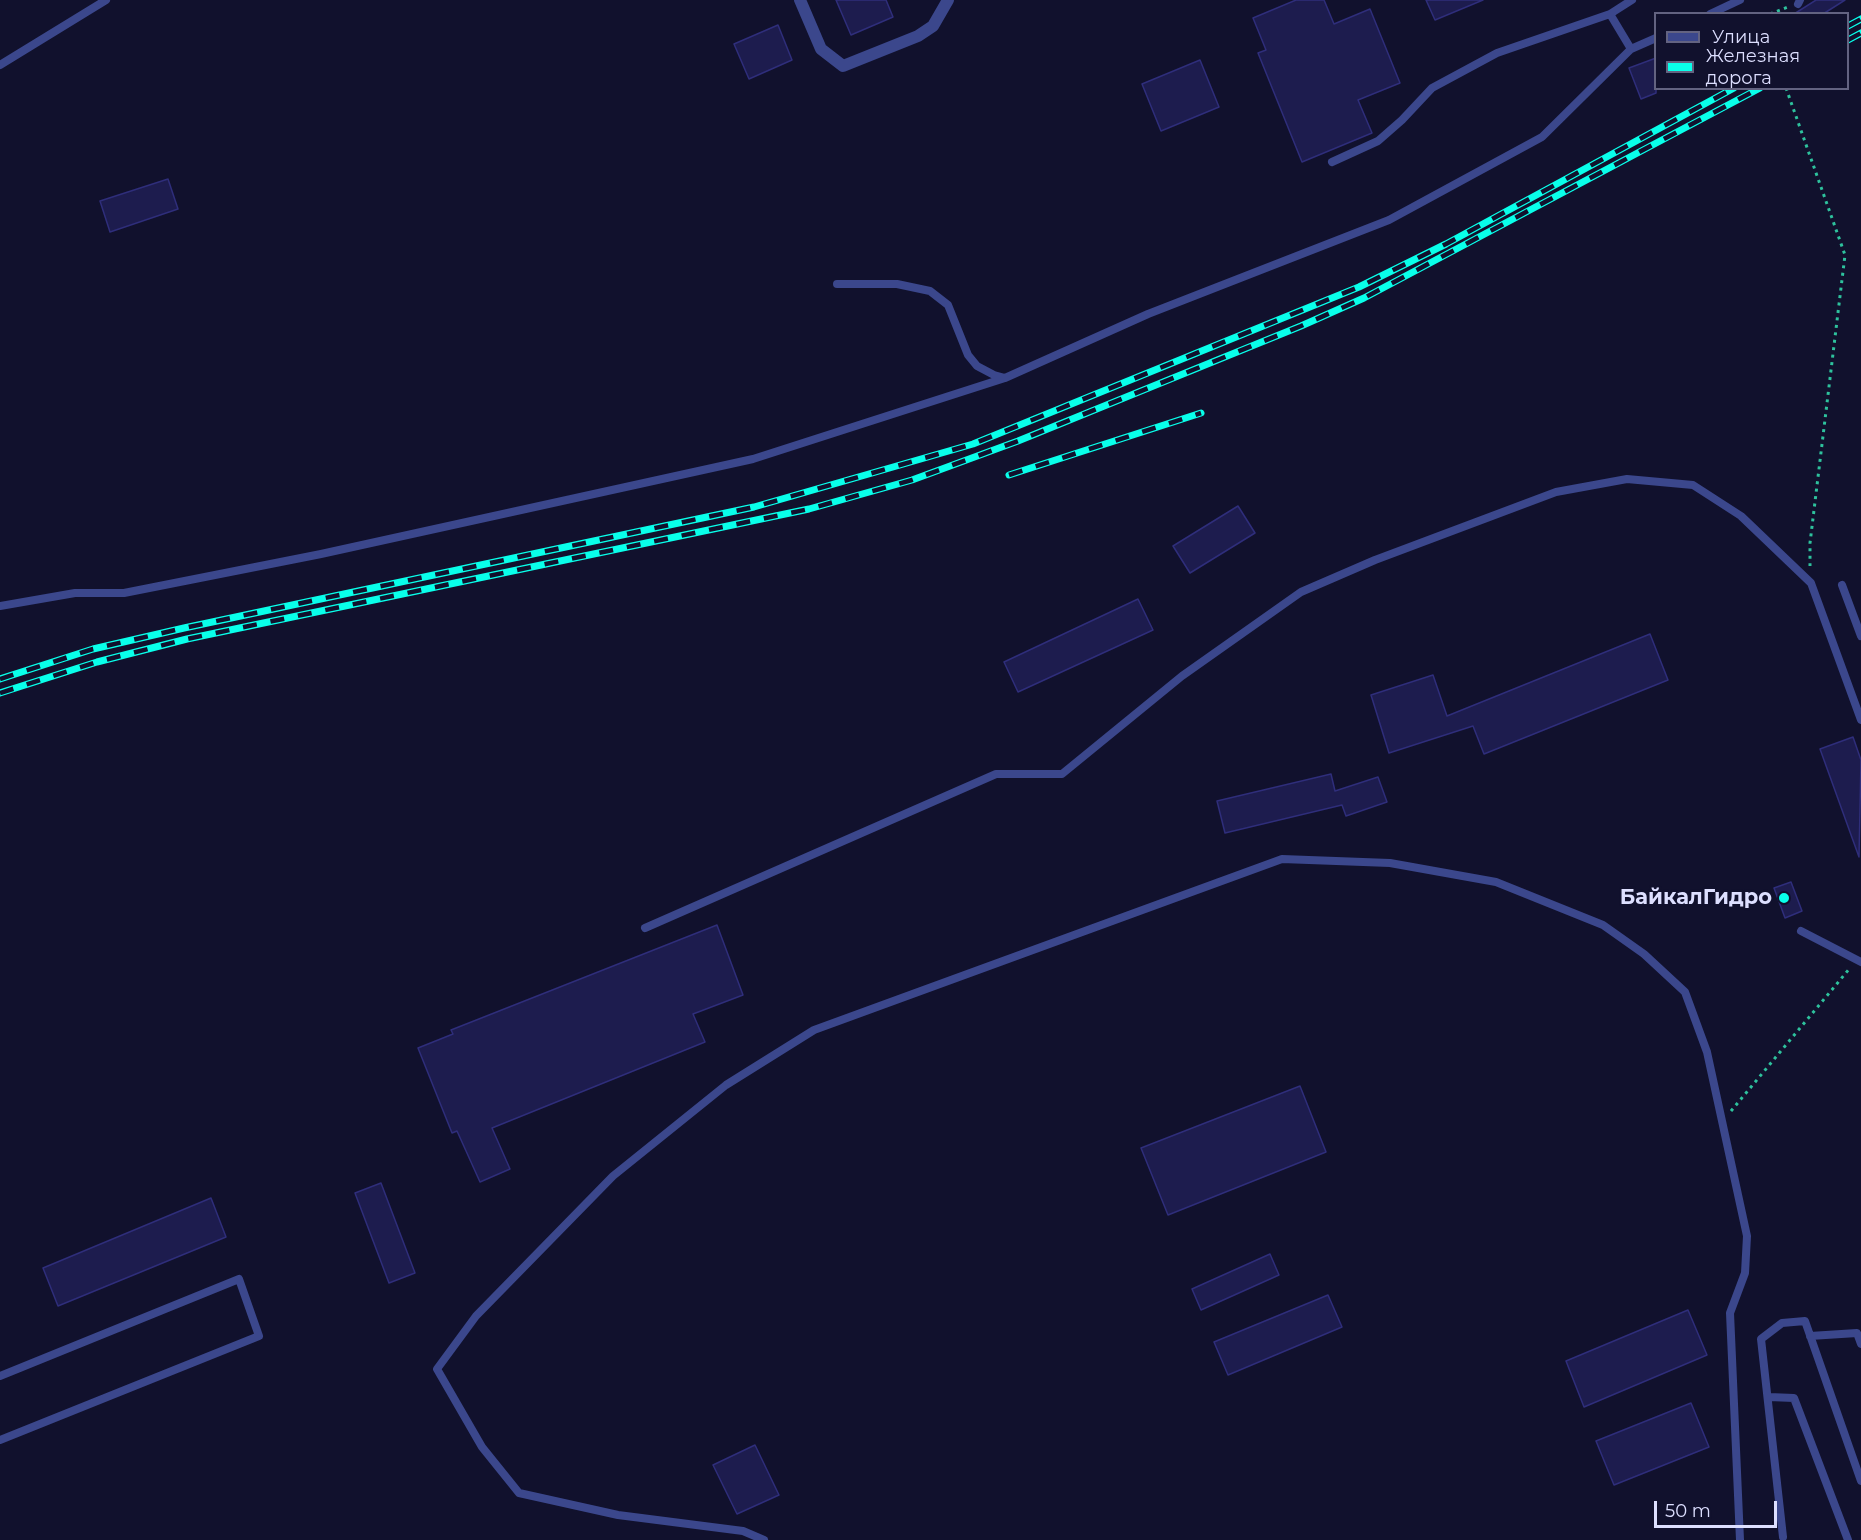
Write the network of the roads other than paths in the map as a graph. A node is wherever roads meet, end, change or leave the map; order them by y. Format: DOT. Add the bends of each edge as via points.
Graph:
graph roads {
  1 [pos="106,0"];
  2 [pos="800,0"];
  3 [pos="948,0"];
  4 [pos="1632,0"];
  5 [pos="1740,0"];
  6 [pos="1714,12"];
  7 [pos="1610,14"];
  8 [pos="1654,39"];
  9 [pos="1631,49"];
  10 [pos="0,65"];
  11 [pos="1332,162"];
  12 [pos="837,284"];
  13 [pos="1005,378"];
  14 [pos="1842,585"];
  15 [pos="0,606"];
  16 [pos="1861,636"];
  17 [pos="1861,720"];
  18 [pos="645,928"];
  19 [pos="1801,931"];
  20 [pos="1859,961"];
  21 [pos="1810,1336"];
  22 [pos="1860,1341"];
  23 [pos="0,1376"];
  24 [pos="1769,1397"];
  25 [pos="0,1440"];
  26 [pos="1861,1481"];
  27 [pos="1783,1537"];
  28 [pos="764,1540"];
  29 [pos="1740,1540"];
  30 [pos="1848,1540"];
  1 -- 10 [label="lane"];
  2 -- 3 [label="street" via="821,49 843,66 918,36 933,26"];
  4 -- 7 [label="lane"];
  5 -- 6 [label="lane"];
  7 -- 9 [label="lane"];
  7 -- 11 [label="lane" via="1497,53 1432,88 1378,141"];
  8 -- 9 [label="lane"];
  9 -- 13 [label="lane" via="1542,137 1389,220 1148,314"];
  12 -- 13 [label="lane" via="897,284 930,291 948,305 968,355 977,366"];
  13 -- 15 [label="lane" via="753,459 124,593 75,593"];
  14 -- 16 [label="lane"];
  17 -- 18 [label="lane" via="1811,583 1741,516 1692,485 1627,479 1556,492 1301,592 1182,676 1062,774 996,774"];
  19 -- 20 [label="lane"];
  21 -- 22 [label="lane" via="1857,1333"];
  21 -- 24 [label="lane" via="1805,1321 1782,1323 1761,1339"];
  21 -- 26 [label="lane"];
  23 -- 25 [label="lane" via="239,1279 259,1336"];
  24 -- 27 [label="lane"];
  24 -- 30 [label="lane" via="1794,1398"];
  28 -- 29 [label="lane" via="743,1531 618,1515 519,1493 482,1448 437,1369 476,1316 613,1176 726,1085 814,1030 1282,859 1389,863 1496,882 1603,925 1644,954 1685,992 1707,1052 1747,1236 1745,1273 1730,1313"];
}
